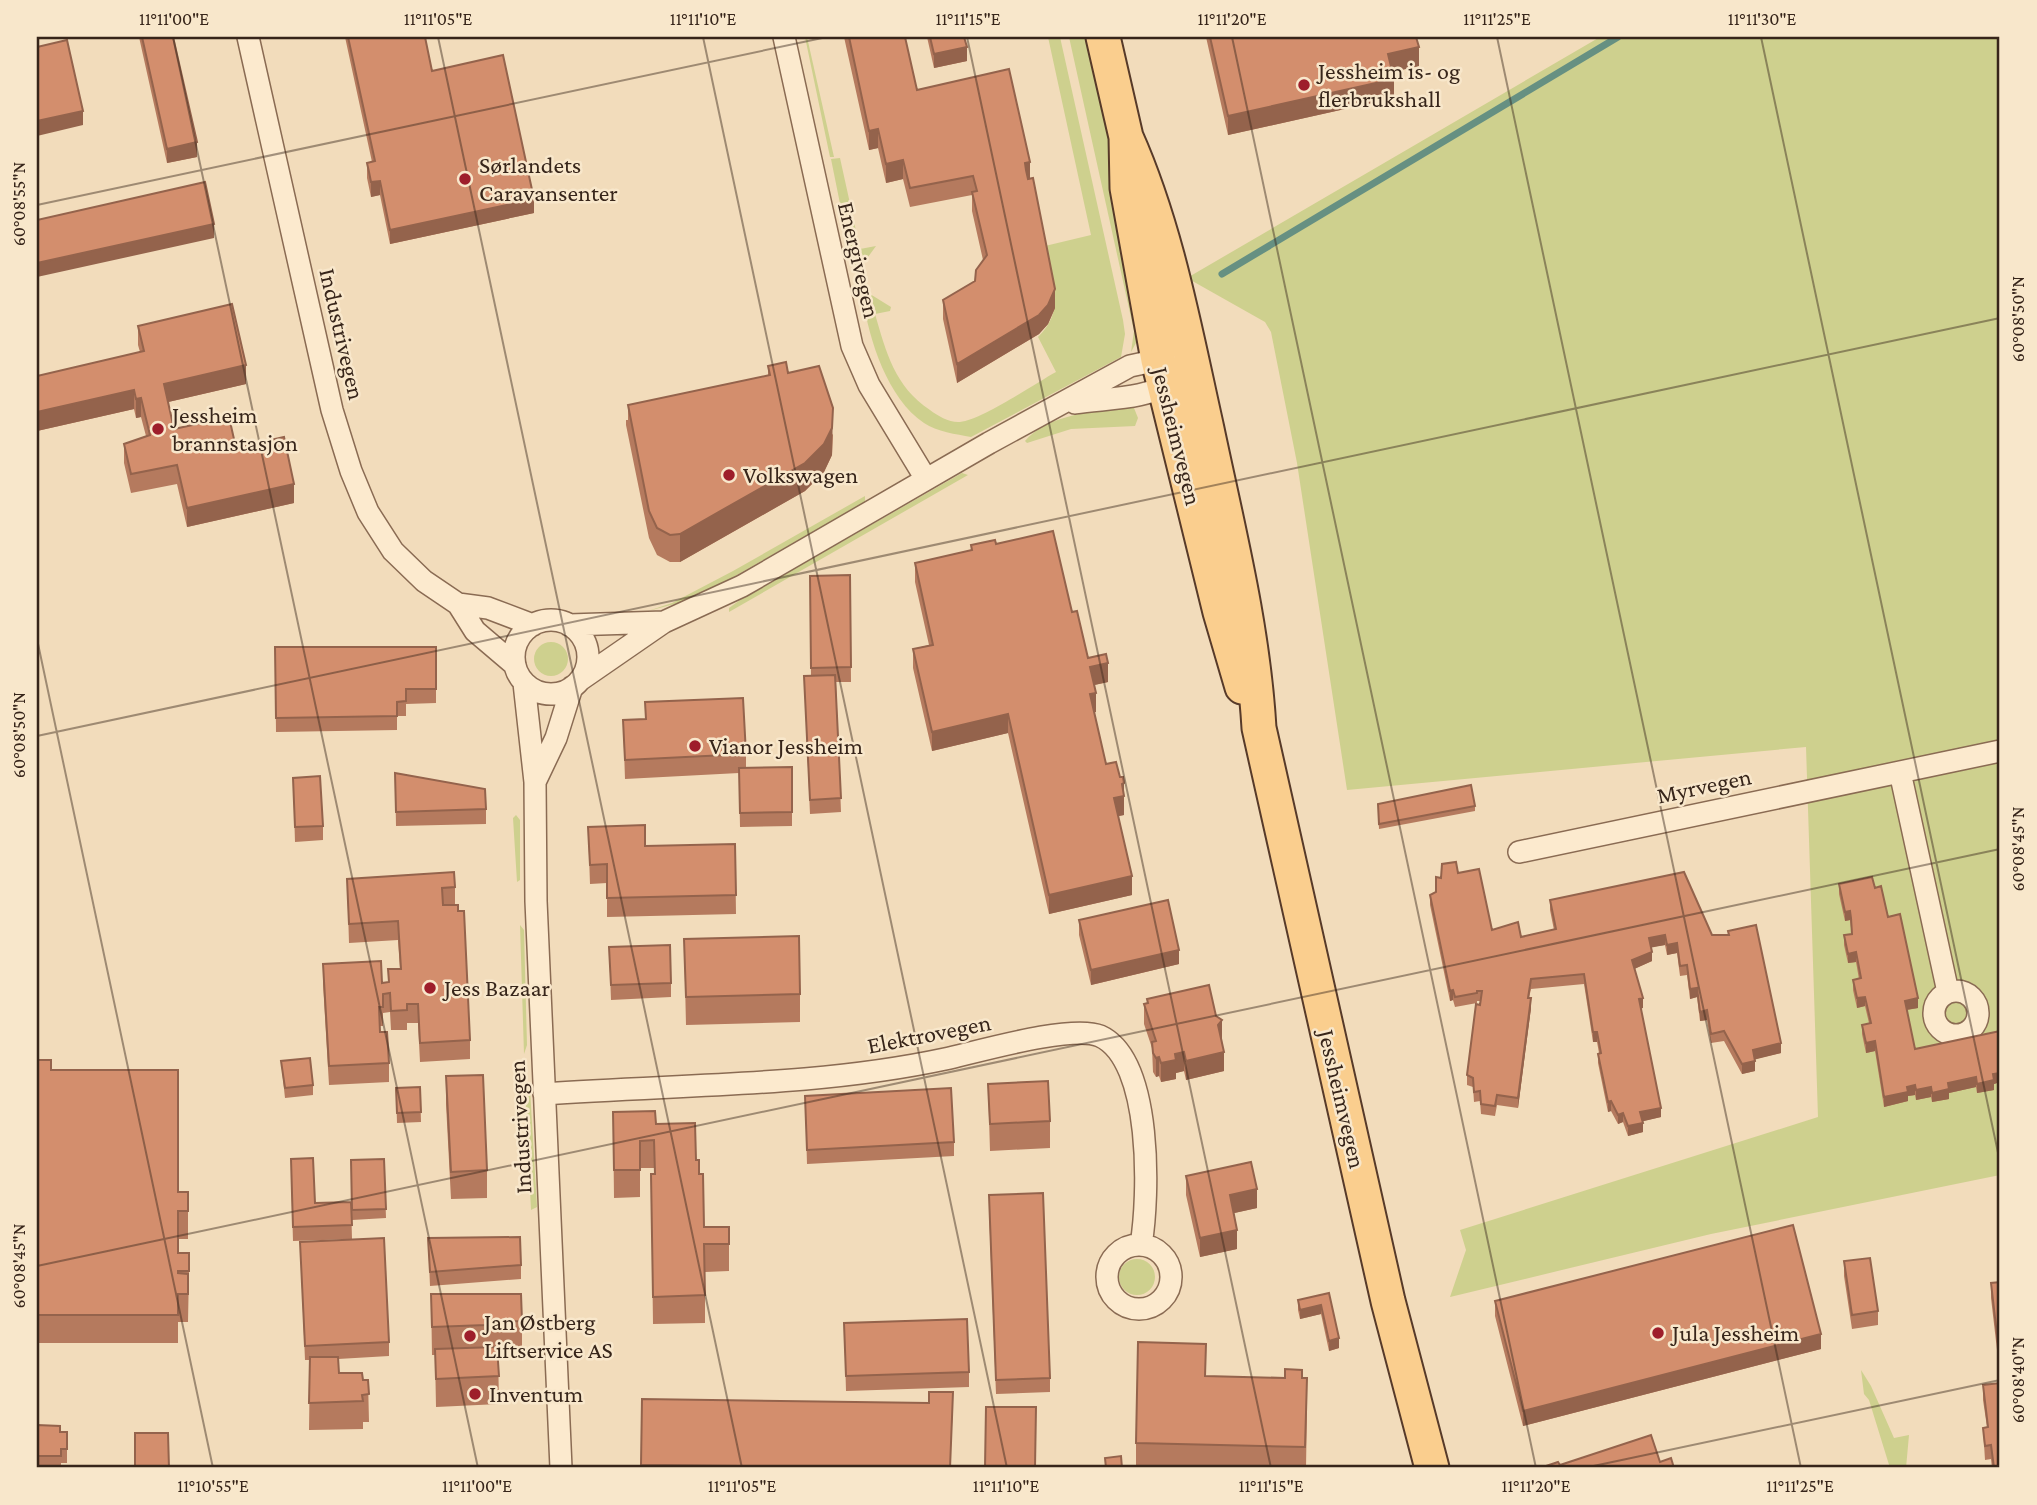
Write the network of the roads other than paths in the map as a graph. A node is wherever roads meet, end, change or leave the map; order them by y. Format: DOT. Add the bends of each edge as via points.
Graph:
graph roads {
  1 [pos="248,37"];
  2 [pos="784,37"];
  3 [pos="1103,37"];
  4 [pos="1126,137"];
  5 [pos="1192,365"];
  6 [pos="1161,374"];
  7 [pos="926,479"];
  8 [pos="458,604"];
  9 [pos="664,622"];
  10 [pos="533,625"];
  11 [pos="569,625"];
  12 [pos="519,674"];
  13 [pos="576,684"];
  14 [pos="1259,728"];
  15 [pos="2000,751"];
  16 [pos="1900,772"];
  17 [pos="535,782"];
  18 [pos="1519,852"];
  19 [pos="1948,992"];
  20 [pos="544,1094"];
  21 [pos="1141,1245"];
  22 [pos="561,1468"];
  23 [pos="1432,1468"];
  1 -- 8 [label="street, Industrivegen" via="332,410 351,471 368,512 393,551 424,581"];
  2 -- 7 [label="street, Energivegen" via="852,346 869,384"];
  3 -- 4 [label="main road, Jessheimvegen"];
  4 -- 5 [label="main road, Jessheimvegen" via="1147,184"];
  4 -- 6 [label="main road, Jessheimvegen" via="1127,188"];
  5 -- 6 [label="street"];
  5 -- 14 [label="main road, Jessheimvegen" via="1244,601 1256,668"];
  6 -- 7 [label="street" via="1130,366"];
  6 -- 14 [label="main road, Jessheimvegen" via="1235,672"];
  7 -- 9 [label="street" via="741,586"];
  8 -- 10 [label="street, Industrivegen" via="488,608"];
  8 -- 12 [label="street, Industrivegen" via="475,631"];
  9 -- 11 [label="street"];
  9 -- 13 [label="street"];
  10 -- 11 [label="street" via="551,620"];
  10 -- 12 [label="street" via="516,644"];
  11 -- 13 [label="street" via="586,647 588,660"];
  12 -- 13 [label="street" via="532,689 551,694"];
  12 -- 17 [label="street, Industrivegen"];
  13 -- 17 [label="street, Industrivegen"];
  14 -- 23 [label="main road, Jessheimvegen" via="1388,1301"];
  15 -- 16 [label="street, Myrvegen"];
  16 -- 18 [label="street, Myrvegen"];
  16 -- 19 [label="street"];
  17 -- 20 [label="street, Industrivegen"];
  20 -- 21 [label="street, Elektrovegen" via="838,1077 1073,1033 1102,1037 1123,1056 1143,1129 1148,1171"];
  20 -- 22 [label="street, Industrivegen"];
}
